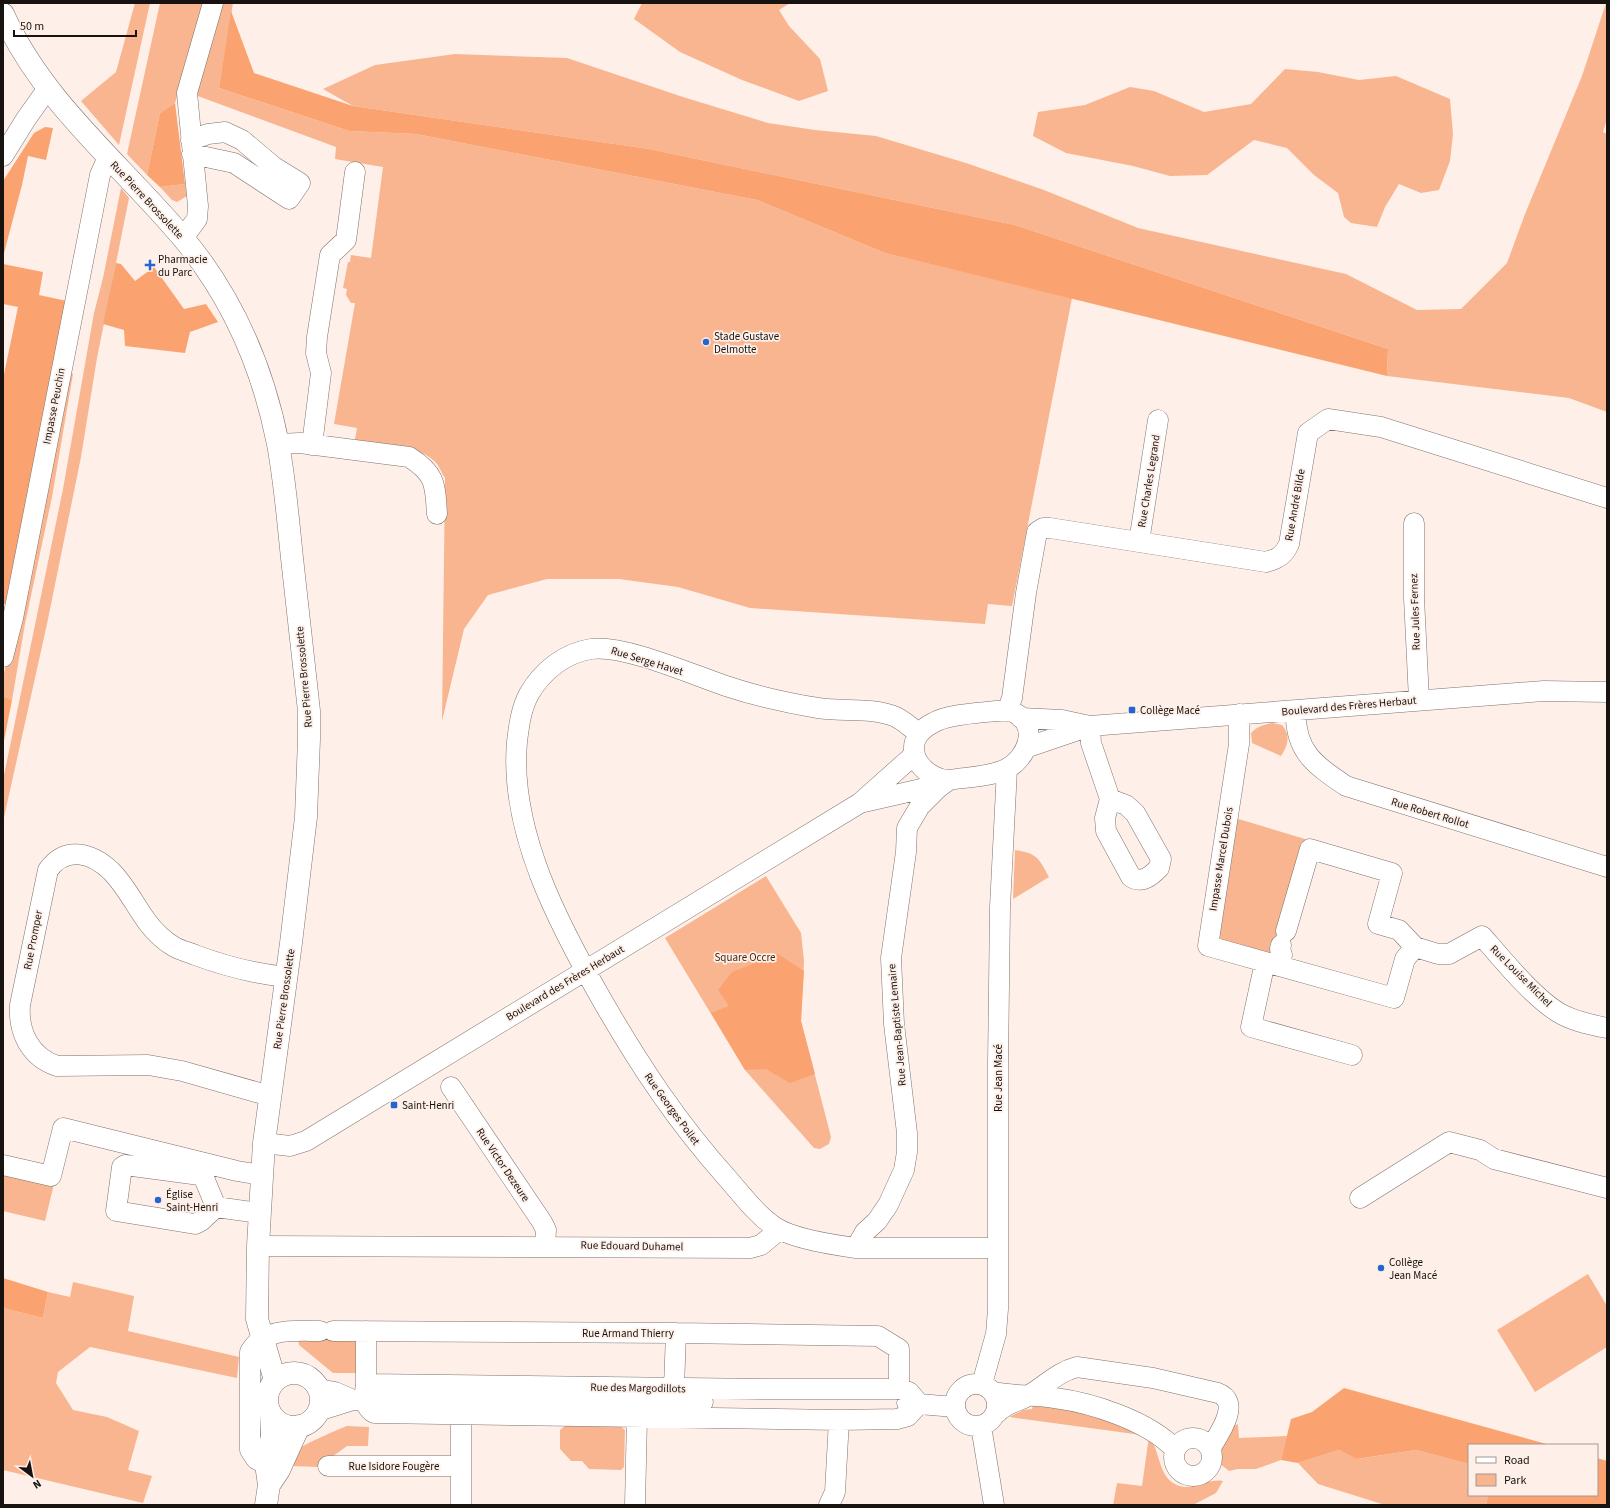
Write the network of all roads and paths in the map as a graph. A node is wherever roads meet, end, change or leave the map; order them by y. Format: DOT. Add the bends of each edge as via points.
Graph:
graph roads {
  1 [pos="213,3"];
  2 [pos="3,14"];
  3 [pos="48,88"];
  4 [pos="191,147"];
  5 [pos="3,156"];
  6 [pos="108,157"];
  7 [pos="355,172"];
  8 [pos="183,238"];
  9 [pos="1158,420"];
  10 [pos="278,444"];
  11 [pos="312,445"];
  12 [pos="1607,498"];
  13 [pos="437,514"];
  14 [pos="1414,523"];
  15 [pos="1139,542"];
  16 [pos="3,656"];
  17 [pos="1607,692"];
  18 [pos="1419,700"];
  19 [pos="1296,710"];
  20 [pos="1014,714"];
  21 [pos="1239,714"];
  22 [pos="1090,726"];
  23 [pos="919,734"];
  24 [pos="1028,746"];
  25 [pos="915,754"];
  26 [pos="1007,769"];
  27 [pos="945,780"];
  28 [pos="1110,799"];
  29 [pos="860,803"];
  30 [pos="1607,867"];
  31 [pos="1415,947"];
  32 [pos="1272,964"];
  33 [pos="585,971"];
  34 [pos="287,977"];
  35 [pos="1607,1028"];
  36 [pos="1352,1056"];
  37 [pos="450,1087"];
  38 [pos="270,1096"];
  39 [pos="264,1144"];
  40 [pos="3,1165"];
  41 [pos="262,1175"];
  42 [pos="1607,1188"];
  43 [pos="1360,1198"];
  44 [pos="216,1207"];
  45 [pos="259,1213"];
  46 [pos="779,1230"];
  47 [pos="258,1246"];
  48 [pos="545,1246"];
  49 [pos="856,1248"];
  50 [pos="997,1248"];
  51 [pos="366,1331"];
  52 [pos="676,1333"];
  53 [pos="264,1338"];
  54 [pos="249,1380"];
  55 [pos="280,1380"];
  56 [pos="674,1388"];
  57 [pos="988,1388"];
  58 [pos="318,1389"];
  59 [pos="899,1389"];
  60 [pos="361,1395"];
  61 [pos="1027,1396"];
  62 [pos="919,1404"];
  63 [pos="955,1407"];
  64 [pos="318,1411"];
  65 [pos="997,1413"];
  66 [pos="271,1414"];
  67 [pos="461,1415"];
  68 [pos="637,1417"];
  69 [pos="839,1420"];
  70 [pos="299,1426"];
  71 [pos="982,1426"];
  72 [pos="1175,1449"];
  73 [pos="1210,1449"];
  74 [pos="328,1466"];
  75 [pos="461,1466"];
  76 [pos="267,1485"];
  77 [pos="461,1505"];
  78 [pos="635,1505"];
  79 [pos="830,1505"];
  80 [pos="994,1505"];
  1 -- 4 [label="street" via="187,93"];
  2 -- 3 [label="main road, Rue Pierre Brossolette" via="12,36"];
  3 -- 5 [label="street"];
  3 -- 6 [label="main road, Rue Pierre Brossolette"];
  4 -- 4 [label="street" via="234,164 289,199 300,183 274,167 242,140 224,132"];
  4 -- 8 [label="street" via="198,206 197,219"];
  6 -- 8 [label="main road, Rue Pierre Brossolette"];
  6 -- 16 [label="street, Impasse Peuchin" via="100,174 13,618"];
  7 -- 11 [label="street" via="346,240 330,255 317,337 316,353 321,373"];
  8 -- 10 [label="main road, Rue Pierre Brossolette" via="212,277 242,329 263,384"];
  9 -- 15 [label="street, Rue Charles Legrand"];
  10 -- 11 [label="street"];
  10 -- 34 [label="main road, Rue Pierre Brossolette" via="310,739 305,825"];
  11 -- 13 [label="street" via="409,457 423,466 435,484"];
  12 -- 15 [label="street, Rue André Bilde" via="1381,427 1328,419 1308,433 1289,544 1285,553 1277,559 1266,562"];
  14 -- 18 [label="street, Rue Jules Fernez" via="1414,598"];
  15 -- 20 [label="street, Rue André Bilde" via="1050,528 1043,528 1037,532 1012,698"];
  17 -- 18 [label="street, Boulevard des Frères Herbaut" via="1544,691"];
  18 -- 19 [label="street, Boulevard des Frères Herbaut"];
  19 -- 21 [label="street, Boulevard des Frères Herbaut"];
  19 -- 30 [label="street, Rue Robert Rollot" via="1295,724 1302,747 1312,761 1346,786"];
  20 -- 22 [label="street, Boulevard des Frères Herbaut"];
  20 -- 23 [label="street, Boulevard des Frères Herbaut" via="948,718 934,722"];
  20 -- 24 [label="street" via="1027,728"];
  21 -- 22 [label="street, Boulevard des Frères Herbaut"];
  21 -- 32 [label="street, Impasse Marcel Dubois" via="1239,744 1208,946"];
  22 -- 24 [label="street, Boulevard des Frères Herbaut"];
  22 -- 28 [label="street" via="1092,743"];
  23 -- 25 [label="street" via="915,742"];
  23 -- 33 [label="street, Rue Serge Havet" via="899,719 883,713 822,709 785,702 741,691 615,650 603,648 580,652 556,664 534,685 522,709 516,750 519,794 528,837 541,878 556,915"];
  24 -- 26 [label="street" via="1020,759"];
  25 -- 27 [label="street" via="921,768 929,775"];
  25 -- 29 [label="street, Boulevard des Frères Herbaut"];
  26 -- 27 [label="street, Boulevard des Frères Herbaut"];
  26 -- 50 [label="street, Rue Jean Macé" via="1000,907"];
  27 -- 29 [label="street, Boulevard des Frères Herbaut" via="920,789"];
  27 -- 49 [label="street, Rue Jean-Baptiste Lemaire" via="920,806 908,828 891,958 894,1024 907,1132 904,1170 888,1205 877,1221 865,1232"];
  29 -- 33 [label="street, Boulevard des Frères Herbaut"];
  31 -- 32 [label="street" via="1405,959 1394,998"];
  31 -- 32 [label="street" via="1399,930 1378,924 1392,873 1310,849 1280,949 1282,955"];
  31 -- 35 [label="street, Rue Louise Michel" via="1438,954 1449,954 1482,936 1549,1006 1562,1015"];
  32 -- 36 [label="street" via="1251,1027"];
  33 -- 39 [label="street, Boulevard des Frères Herbaut" via="306,1141 290,1146"];
  33 -- 46 [label="street, Rue Georges Pollet" via="640,1064 689,1134 743,1196"];
  34 -- 38 [label="main road, Rue Pierre Brossolette"];
  34 -- 38 [label="street, Rue Promper" via="220,965 174,947 148,923 111,872 84,854 61,857 48,870 20,1005 19,1020 35,1052 46,1062 57,1066 148,1065 182,1071"];
  37 -- 48 [label="street, Rue Victor Dezeure" via="542,1222 546,1230"];
  38 -- 39 [label="main road, Rue Pierre Brossolette"];
  39 -- 41 [label="main road, Rue Pierre Brossolette"];
  40 -- 41 [label="street" via="51,1176 63,1128"];
  41 -- 45 [label="main road, Rue Pierre Brossolette"];
  42 -- 43 [label="street" via="1494,1159 1480,1150 1449,1142"];
  44 -- 44 [label="street" via="204,1178 200,1175 125,1165 122,1167 116,1211 194,1224"];
  44 -- 45 [label="street"];
  45 -- 47 [label="main road, Rue Pierre Brossolette"];
  46 -- 48 [label="street, Rue Edouard Duhamel" via="761,1245 750,1248"];
  46 -- 49 [label="street" via="834,1245"];
  47 -- 48 [label="street, Rue Edouard Duhamel"];
  47 -- 53 [label="main road, Rue Pierre Brossolette" via="258,1319"];
  49 -- 50 [label="street"];
  50 -- 57 [label="street, Rue Jean Macé" via="998,1309"];
  51 -- 52 [label="street, Rue Armand Thierry"];
  51 -- 53 [label="street, Rue Armand Thierry" via="282,1331"];
  51 -- 60 [label="street"];
  52 -- 56 [label="street"];
  52 -- 59 [label="street, Rue Armand Thierry" via="878,1336 899,1349"];
  53 -- 54 [label="street" via="253,1346 250,1352"];
  53 -- 55 [label="main road, Rue Pierre Brossolette"];
  54 -- 55 [label="street"];
  54 -- 76 [label="street" via="250,1450"];
  55 -- 58 [label="main road" via="309,1378"];
  55 -- 66 [label="main road" via="267,1396"];
  56 -- 59 [label="street, Rue des Margodillots"];
  56 -- 60 [label="street, Rue des Margodillots"];
  57 -- 61 [label="street"];
  57 -- 63 [label="street" via="968,1385 955,1400"];
  57 -- 65 [label="street" via="998,1402"];
  58 -- 60 [label="street, Rue des Margodillots"];
  58 -- 64 [label="main road"];
  59 -- 62 [label="street" via="909,1392"];
  60 -- 62 [label="street, Rue des Margodillots"];
  60 -- 64 [label="street, Rue des Margodillots"];
  60 -- 67 [label="street, Rue des Margodillots" via="369,1410 374,1413"];
  61 -- 65 [label="street"];
  61 -- 72 [label="street" via="1057,1398 1130,1419 1158,1434"];
  61 -- 73 [label="street" via="1062,1373 1077,1367 1154,1378 1218,1393 1228,1400 1229,1413"];
  62 -- 63 [label="street, Rue des Margodillots"];
  62 -- 69 [label="street, Rue des Margodillots" via="908,1416 896,1419"];
  63 -- 71 [label="street" via="957,1416 964,1423 972,1427"];
  64 -- 70 [label="main road"];
  65 -- 71 [label="street"];
  66 -- 70 [label="main road" via="283,1424"];
  66 -- 76 [label="main road" via="272,1436"];
  67 -- 68 [label="street, Rue des Margodillots"];
  67 -- 75 [label="street"];
  68 -- 69 [label="street, Rue des Margodillots"];
  68 -- 78 [label="street"];
  69 -- 79 [label="street" via="835,1492"];
  70 -- 76 [label="main road" via="279,1470"];
  71 -- 80 [label="street"];
  72 -- 73 [label="street" via="1179,1443 1192,1438 1206,1443"];
  72 -- 73 [label="street" via="1173,1457 1178,1471 1192,1477 1207,1471 1212,1457"];
  74 -- 75 [label="street, Rue Isidore Fougère"];
  75 -- 77 [label="street"];
}
